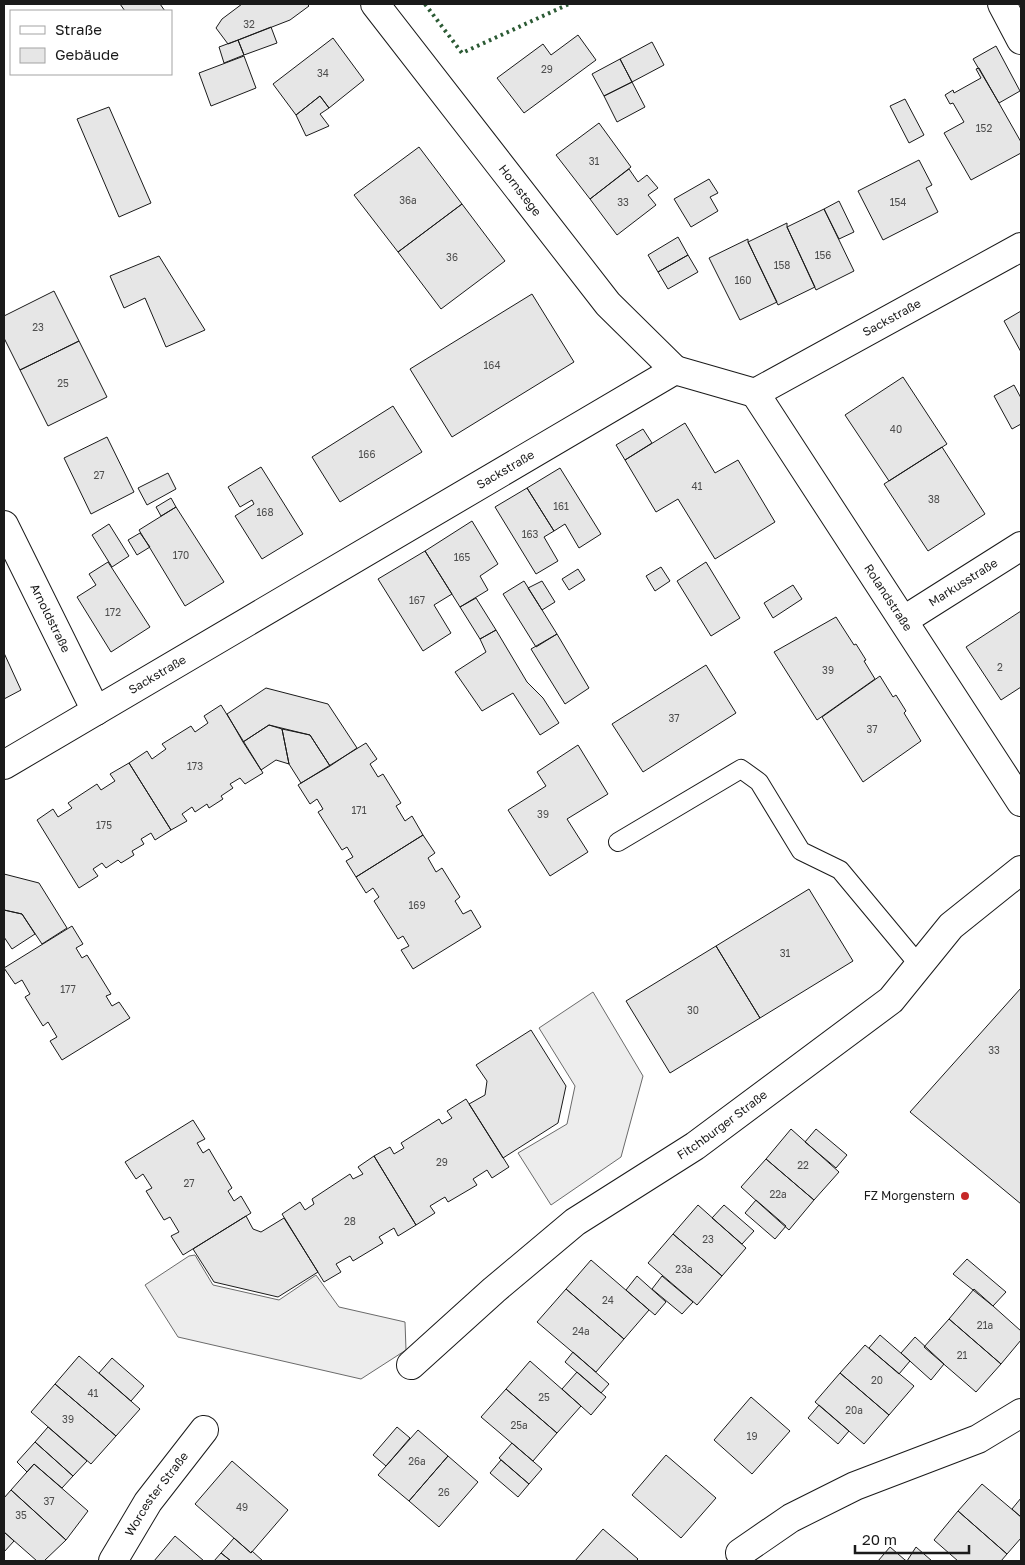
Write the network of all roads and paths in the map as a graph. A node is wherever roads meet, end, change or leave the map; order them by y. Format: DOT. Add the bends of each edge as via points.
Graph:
graph roads {
  1 [pos="375,4"];
  2 [pos="1002,4"];
  3 [pos="1021,40"];
  4 [pos="1021,247"];
  5 [pos="675,370"];
  6 [pos="755,392"];
  7 [pos="4,525"];
  8 [pos="1021,546"];
  9 [pos="904,620"];
  10 [pos="96,711"];
  11 [pos="4,765"];
  12 [pos="1021,802"];
  13 [pos="618,842"];
  14 [pos="1021,870"];
  15 [pos="919,965"];
  16 [pos="411,1366"];
  17 [pos="1021,1413"];
  18 [pos="204,1430"];
  19 [pos="740,1553"];
  20 [pos="113,1561"];
  1 -- 5 [label="street, Hornstege" via="602,297"];
  2 -- 3 [label="street"];
  4 -- 6 [label="street, Sackstraße"];
  5 -- 6 [label="street"];
  5 -- 10 [label="street, Sackstraße"];
  6 -- 9 [label="street, Rolandstraße"];
  7 -- 10 [label="street, Arnoldstraße"];
  8 -- 9 [label="street, Markusstraße"];
  9 -- 12 [label="street, Rolandstraße"];
  10 -- 11 [label="street, Sackstraße"];
  13 -- 15 [label="lane" via="741,769 759,782 801,851 840,870"];
  14 -- 15 [label="street, Fitchburger Straße" via="951,926"];
  15 -- 16 [label="street, Fitchburger Straße" via="891,1000 798,1070 695,1146 575,1222"];
  17 -- 19 [label="street" via="978,1439 855,1486 791,1518"];
  18 -- 20 [label="street, Worcester Straße" via="148,1502"];
}
